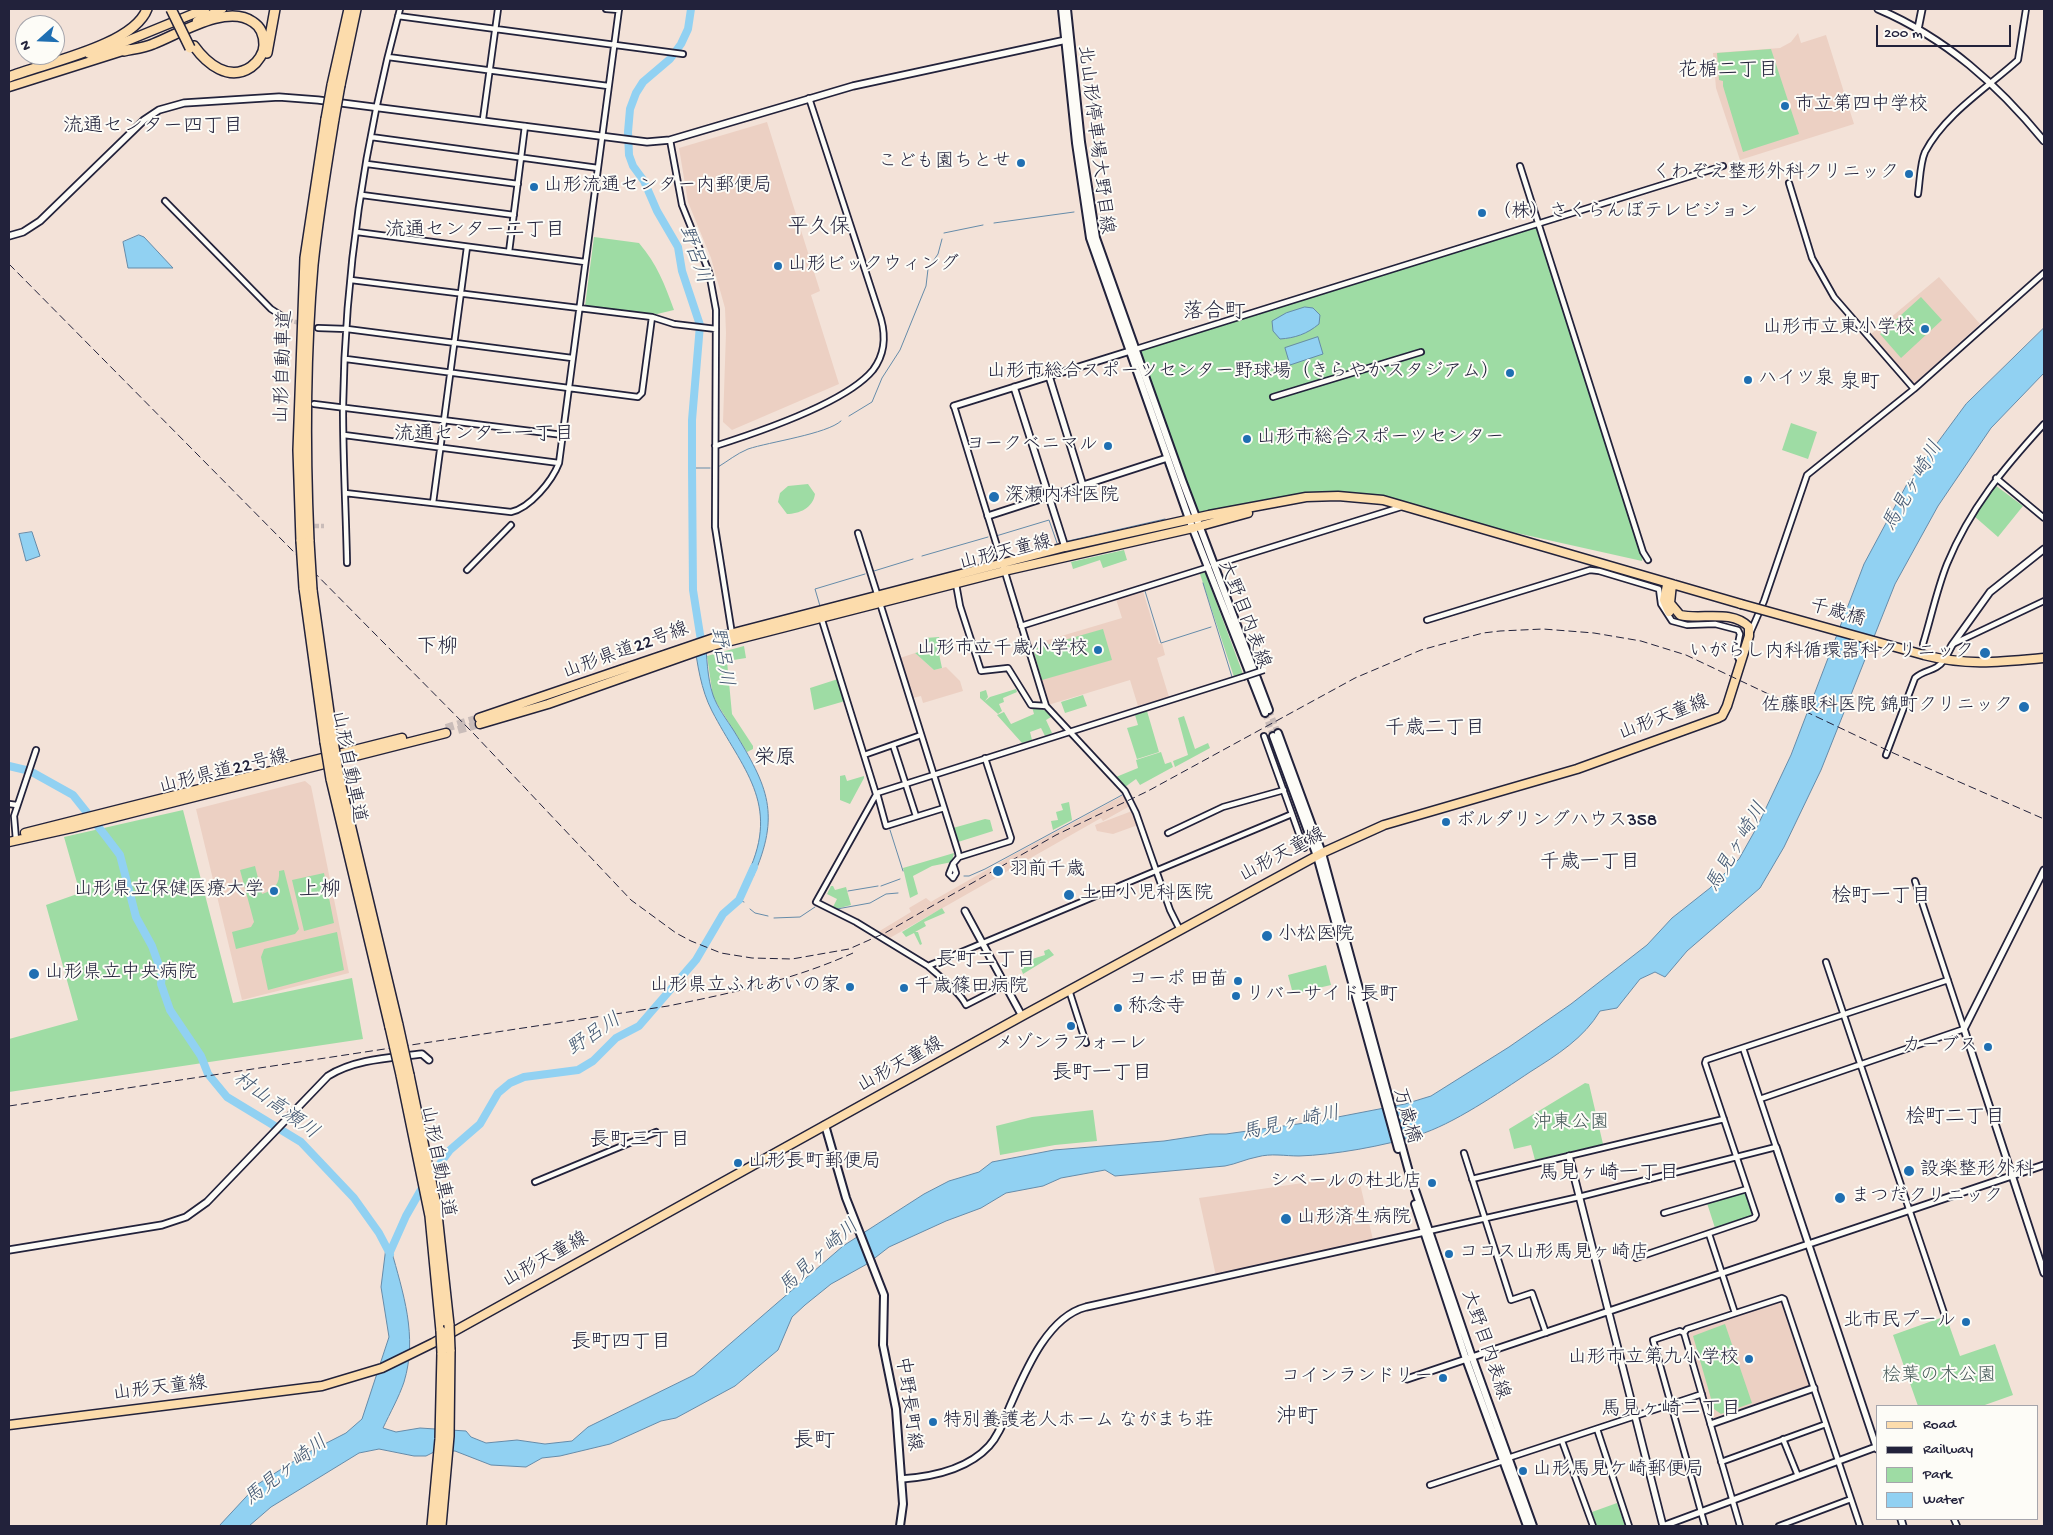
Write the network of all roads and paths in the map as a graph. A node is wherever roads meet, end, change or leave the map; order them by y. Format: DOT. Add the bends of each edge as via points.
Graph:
graph roads {
  1 [pos="147,9"];
  2 [pos="172,9"];
  3 [pos="176,9"];
  4 [pos="205,9"];
  5 [pos="222,9"];
  6 [pos="275,9"];
  7 [pos="344,9"];
  8 [pos="349,9"];
  9 [pos="356,9"];
  10 [pos="400,9"];
  11 [pos="498,9"];
  12 [pos="606,9"];
  13 [pos="1062,9"];
  14 [pos="1067,9"];
  15 [pos="1878,9"];
  16 [pos="1922,9"];
  17 [pos="2026,9"];
  18 [pos="619,10"];
  19 [pos="398,16"];
  20 [pos="1918,29"];
  21 [pos="496,30"];
  22 [pos="1066,40"];
  23 [pos="614,44"];
  24 [pos="192,47"];
  25 [pos="124,51"];
  26 [pos="681,54"];
  27 [pos="388,57"];
  28 [pos="490,71"];
  29 [pos="9,78"];
  30 [pos="1992,84"];
  31 [pos="336,85"];
  32 [pos="608,86"];
  33 [pos="9,88"];
  34 [pos="809,98"];
  35 [pos="377,107"];
  36 [pos="483,120"];
  37 [pos="525,126"];
  38 [pos="371,137"];
  39 [pos="601,137"];
  40 [pos="670,140"];
  41 [pos="2044,141"];
  42 [pos="522,158"];
  43 [pos="366,164"];
  44 [pos="1520,166"];
  45 [pos="1723,166"];
  46 [pos="598,168"];
  47 [pos="1789,183"];
  48 [pos="518,184"];
  49 [pos="1918,194"];
  50 [pos="362,195"];
  51 [pos="164,201"];
  52 [pos="514,214"];
  53 [pos="1539,223"];
  54 [pos="357,232"];
  55 [pos="9,236"];
  56 [pos="466,247"];
  57 [pos="509,252"];
  58 [pos="585,262"];
  59 [pos="2044,272"];
  60 [pos="352,280"];
  61 [pos="460,294"];
  62 [pos="578,310"];
  63 [pos="652,318"];
  64 [pos="288,320"];
  65 [pos="318,328"];
  66 [pos="716,328"];
  67 [pos="347,329"];
  68 [pos="454,343"];
  69 [pos="1132,350"];
  70 [pos="1421,352"];
  71 [pos="572,358"];
  72 [pos="346,359"];
  73 [pos="450,373"];
  74 [pos="1049,376"];
  75 [pos="1014,387"];
  76 [pos="569,388"];
  77 [pos="1914,389"];
  78 [pos="1273,397"];
  79 [pos="314,404"];
  80 [pos="344,406"];
  81 [pos="954,406"];
  82 [pos="444,420"];
  83 [pos="2044,424"];
  84 [pos="344,434"];
  85 [pos="563,435"];
  86 [pos="715,446"];
  87 [pos="441,447"];
  88 [pos="1166,458"];
  89 [pos="559,463"];
  90 [pos="1996,478"];
  91 [pos="1083,486"];
  92 [pos="345,492"];
  93 [pos="1048,497"];
  94 [pos="433,503"];
  95 [pos="1403,506"];
  96 [pos="988,516"];
  97 [pos="2044,518"];
  98 [pos="1194,523"];
  99 [pos="511,525"];
  100 [pos="858,533"];
  101 [pos="1064,547"];
  102 [pos="2044,549"];
  103 [pos="1648,560"];
  104 [pos="348,563"];
  105 [pos="1212,566"];
  106 [pos="1003,568"];
  107 [pos="467,570"];
  108 [pos="930,582"];
  109 [pos="1670,583"];
  110 [pos="956,584"];
  111 [pos="878,600"];
  112 [pos="2044,600"];
  113 [pos="1741,604"];
  114 [pos="821,617"];
  115 [pos="1427,620"];
  116 [pos="1021,626"];
  117 [pos="1749,636"];
  118 [pos="733,637"];
  119 [pos="1924,644"];
  120 [pos="1952,645"];
  121 [pos="2044,658"];
  122 [pos="1944,660"];
  123 [pos="1740,661"];
  124 [pos="1264,670"];
  125 [pos="1046,706"];
  126 [pos="1267,712"];
  127 [pos="479,721"];
  128 [pos="1069,732"];
  129 [pos="1275,734"];
  130 [pos="921,736"];
  131 [pos="1264,736"];
  132 [pos="893,745"];
  133 [pos="36,750"];
  134 [pos="864,755"];
  135 [pos="1886,755"];
  136 [pos="985,758"];
  137 [pos="933,774"];
  138 [pos="905,783"];
  139 [pos="1284,790"];
  140 [pos="876,794"];
  141 [pos="9,804"];
  142 [pos="17,805"];
  143 [pos="944,808"];
  144 [pos="1292,814"];
  145 [pos="916,816"];
  146 [pos="70,826"];
  147 [pos="1168,833"];
  148 [pos="12,839"];
  149 [pos="1304,848"];
  150 [pos="1319,854"];
  151 [pos="959,858"];
  152 [pos="953,864"];
  153 [pos="2044,870"];
  154 [pos="1157,871"];
  155 [pos="1916,881"];
  156 [pos="965,911"];
  157 [pos="1180,930"];
  158 [pos="982,943"];
  159 [pos="1826,962"];
  160 [pos="928,966"];
  161 [pos="1948,980"];
  162 [pos="1005,985"];
  163 [pos="1069,990"];
  164 [pos="1843,1014"];
  165 [pos="1022,1016"];
  166 [pos="1964,1029"];
  167 [pos="1086,1042"];
  168 [pos="1743,1048"];
  169 [pos="429,1060"];
  170 [pos="1860,1064"];
  171 [pos="405,1075"];
  172 [pos="1760,1098"];
  173 [pos="1724,1119"];
  174 [pos="825,1125"];
  175 [pos="656,1132"];
  176 [pos="1776,1147"];
  177 [pos="1464,1153"];
  178 [pos="1569,1156"];
  179 [pos="1736,1158"];
  180 [pos="2044,1165"];
  181 [pos="1408,1173"];
  182 [pos="2012,1176"];
  183 [pos="1472,1179"];
  184 [pos="534,1182"];
  185 [pos="1747,1189"];
  186 [pos="1579,1197"];
  187 [pos="1909,1210"];
  188 [pos="1664,1213"];
  189 [pos="1484,1219"];
  190 [pos="1426,1231"];
  191 [pos="1709,1234"];
  192 [pos="1809,1244"];
  193 [pos="9,1250"];
  194 [pos="1636,1258"];
  195 [pos="1722,1273"];
  196 [pos="2044,1273"];
  197 [pos="1609,1311"];
  198 [pos="1944,1312"];
  199 [pos="1735,1313"];
  200 [pos="445,1328"];
  201 [pos="1546,1332"];
  202 [pos="1684,1332"];
  203 [pos="1469,1358"];
  204 [pos="1407,1379"];
  205 [pos="1814,1388"];
  206 [pos="1702,1394"];
  207 [pos="1671,1405"];
  208 [pos="1635,1416"];
  209 [pos="1711,1424"];
  210 [pos="1826,1424"];
  211 [pos="9,1425"];
  212 [pos="1597,1429"];
  213 [pos="1783,1439"];
  214 [pos="1562,1441"];
  215 [pos="1876,1448"];
  216 [pos="1506,1459"];
  217 [pos="1839,1461"];
  218 [pos="1721,1462"];
  219 [pos="1798,1476"];
  220 [pos="901,1479"];
  221 [pos="1430,1485"];
  222 [pos="1851,1499"];
  223 [pos="1732,1502"];
  224 [pos="1701,1513"];
  225 [pos="437,1526"];
  226 [pos="900,1526"];
  227 [pos="1527,1526"];
  228 [pos="1533,1526"];
  229 [pos="1593,1526"];
  230 [pos="1629,1526"];
  231 [pos="1705,1526"];
  232 [pos="1740,1526"];
  233 [pos="1779,1526"];
  234 [pos="1860,1526"];
  1 -- 29 [label="highway" via="134,28 115,39"];
  2 -- 24 [label="highway, bridge"];
  3 -- 24 [label="highway"];
  4 -- 29 [label="main road" via="122,43"];
  5 -- 25 [label="main road"];
  6 -- 24 [label="highway" via="267,55 250,74 232,78 217,74 202,63"];
  7 -- 31 [label="highway"];
  8 -- 31 [label="highway, 山形自動車道"];
  9 -- 31 [label="highway, 山形自動車道"];
  10 -- 19 [label="street"];
  11 -- 21 [label="street"];
  12 -- 18 [label="street"];
  13 -- 22 [label="main road, 北山形停車場大野目線"];
  14 -- 69 [label="main road, 北山形停車場大野目線" via="1092,220"];
  15 -- 20 [label="street"];
  16 -- 20 [label="street"];
  17 -- 30 [label="street" via="2018,60"];
  18 -- 23 [label="street"];
  19 -- 21 [label="street"];
  19 -- 27 [label="street"];
  20 -- 30 [label="street" via="1955,53"];
  21 -- 23 [label="street"];
  21 -- 28 [label="street"];
  22 -- 34 [label="street"];
  22 -- 69 [label="main road, 北山形停車場大野目線" via="1086,221 1101,275"];
  23 -- 26 [label="street"];
  23 -- 32 [label="street"];
  24 -- 25 [label="highway" via="215,68 235,73 256,63 264,46 262,33 255,23 238,15 228,15 150,45"];
  25 -- 33 [label="main road"];
  27 -- 28 [label="street"];
  27 -- 35 [label="street"];
  28 -- 32 [label="street"];
  28 -- 36 [label="street"];
  30 -- 41 [label="street"];
  30 -- 49 [label="street" via="1956,114 1924,153"];
  31 -- 171 [label="highway, 山形自動車道, bridge" via="305,258 298,450 308,589 335,778"];
  32 -- 39 [label="street"];
  34 -- 40 [label="street"];
  34 -- 86 [label="street" via="881,319 885,343 874,368 853,387 828,402"];
  35 -- 36 [label="street"];
  35 -- 38 [label="street"];
  35 -- 55 [label="street" via="279,98 172,105 144,120 32,227"];
  36 -- 37 [label="street"];
  37 -- 39 [label="street"];
  37 -- 42 [label="street"];
  38 -- 42 [label="street"];
  38 -- 43 [label="street"];
  39 -- 40 [label="street" via="644,142"];
  39 -- 46 [label="street"];
  40 -- 66 [label="street" via="682,205 712,282"];
  42 -- 46 [label="street"];
  42 -- 48 [label="street"];
  43 -- 48 [label="street"];
  43 -- 50 [label="street"];
  44 -- 53 [label="street"];
  45 -- 53 [label="street"];
  46 -- 58 [label="street"];
  47 -- 77 [label="street" via="1812,258 1834,297"];
  48 -- 52 [label="street"];
  50 -- 52 [label="street"];
  50 -- 54 [label="street"];
  51 -- 64 [label="street" via="271,309"];
  52 -- 57 [label="street"];
  53 -- 69 [label="street"];
  53 -- 103 [label="street"];
  54 -- 56 [label="street"];
  54 -- 60 [label="street"];
  56 -- 57 [label="street"];
  56 -- 61 [label="street"];
  57 -- 58 [label="street"];
  58 -- 62 [label="street"];
  59 -- 77 [label="street"];
  60 -- 61 [label="street"];
  60 -- 67 [label="street"];
  61 -- 62 [label="street"];
  61 -- 68 [label="street"];
  62 -- 63 [label="street"];
  62 -- 71 [label="street"];
  63 -- 66 [label="street" via="674,324"];
  63 -- 76 [label="street" via="642,394 638,397"];
  65 -- 67 [label="street"];
  66 -- 86 [label="street"];
  67 -- 68 [label="street"];
  67 -- 72 [label="street"];
  68 -- 71 [label="street"];
  68 -- 73 [label="street"];
  69 -- 74 [label="street"];
  69 -- 88 [label="main road, 北山形停車場大野目線"];
  69 -- 98 [label="main road, 北山形停車場大野目線"];
  70 -- 78 [label="street"];
  71 -- 76 [label="street"];
  72 -- 73 [label="street"];
  72 -- 80 [label="street"];
  73 -- 76 [label="street"];
  73 -- 82 [label="street"];
  74 -- 75 [label="street"];
  74 -- 91 [label="street"];
  75 -- 81 [label="street"];
  75 -- 93 [label="street"];
  76 -- 85 [label="street"];
  77 -- 117 [label="street" via="1807,475"];
  79 -- 80 [label="street"];
  80 -- 82 [label="street"];
  80 -- 84 [label="street"];
  81 -- 96 [label="street"];
  82 -- 85 [label="street"];
  82 -- 87 [label="street"];
  83 -- 90 [label="street"];
  84 -- 87 [label="street"];
  84 -- 92 [label="street"];
  85 -- 89 [label="street"];
  86 -- 118 [label="street" via="715,527"];
  87 -- 89 [label="street"];
  87 -- 94 [label="street"];
  88 -- 91 [label="street"];
  88 -- 98 [label="main road, 北山形停車場大野目線"];
  89 -- 94 [label="street" via="550,479 519,510 506,513"];
  90 -- 97 [label="street"];
  90 -- 119 [label="street" via="1971,516 1947,564"];
  91 -- 93 [label="street"];
  92 -- 94 [label="street"];
  92 -- 104 [label="street"];
  93 -- 96 [label="street"];
  93 -- 101 [label="street"];
  95 -- 98 [label="main road, 山形天童線" via="1353,496 1318,496"];
  95 -- 105 [label="street"];
  95 -- 109 [label="main road, 山形天童線"];
  96 -- 106 [label="street"];
  98 -- 101 [label="main road, 山形天童線"];
  98 -- 105 [label="main road, 大野目内表線"];
  98 -- 106 [label="main road, 山形天童線"];
  99 -- 107 [label="street"];
  100 -- 111 [label="street"];
  101 -- 106 [label="main road, 山形天童線"];
  102 -- 120 [label="street" via="1990,592"];
  105 -- 116 [label="street"];
  105 -- 126 [label="main road, 大野目内表線"];
  106 -- 108 [label="main road, 山形天童線"];
  106 -- 110 [label="main road, 山形天童線"];
  106 -- 116 [label="street"];
  108 -- 111 [label="main road, 山形県道22号線"];
  109 -- 113 [label="main road, 山形天童線"];
  109 -- 117 [label="main road" via="1670,603 1677,613 1685,616 1712,615 1748,624"];
  110 -- 111 [label="main road, 山形天童線"];
  110 -- 125 [label="street" via="982,671 1008,668 1031,705"];
  111 -- 114 [label="main road, 山形天童線"];
  111 -- 118 [label="main road, 山形県道22号線"];
  111 -- 130 [label="street"];
  112 -- 120 [label="street"];
  113 -- 122 [label="main road, 千歳橋, bridge"];
  114 -- 118 [label="main road, 山形天童線"];
  114 -- 134 [label="street"];
  115 -- 123 [label="street" via="1595,570 1659,589 1661,604 1672,621 1687,625 1715,624 1738,630 1736,654"];
  116 -- 125 [label="street"];
  117 -- 123 [label="main road, 山形天童線"];
  118 -- 127 [label="main road, 山形県道22号線"];
  120 -- 122 [label="street"];
  121 -- 122 [label="main road" via="1981,664"];
  122 -- 135 [label="street" via="1934,670 1915,678"];
  123 -- 150 [label="main road, 山形天童線" via="1725,711 1718,718 1577,769 1384,824"];
  124 -- 128 [label="street, bridge"];
  125 -- 128 [label="street"];
  128 -- 136 [label="street"];
  128 -- 154 [label="street" via="1125,791"];
  129 -- 150 [label="main road"];
  130 -- 132 [label="street"];
  130 -- 137 [label="street"];
  131 -- 139 [label="street"];
  132 -- 134 [label="street"];
  132 -- 138 [label="street"];
  133 -- 142 [label="street"];
  134 -- 140 [label="street"];
  136 -- 137 [label="street"];
  136 -- 151 [label="street" via="1011,838"];
  137 -- 138 [label="street"];
  137 -- 143 [label="street"];
  138 -- 140 [label="street"];
  138 -- 145 [label="street"];
  139 -- 144 [label="street"];
  139 -- 147 [label="street" via="1223,807"];
  140 -- 145 [label="street" via="886,826"];
  140 -- 160 [label="street" via="816,902 864,926"];
  141 -- 142 [label="street"];
  142 -- 148 [label="street"];
  143 -- 145 [label="street"];
  143 -- 151 [label="street"];
  144 -- 149 [label="street"];
  144 -- 154 [label="street"];
  146 -- 146 [label="main road, 山形県道22号線" via="122,809 446,730 116,817"];
  146 -- 148 [label="main road, 山形県道22号線"];
  150 -- 157 [label="main road, 山形天童線"];
  150 -- 181 [label="main road, 万歳橋"];
  151 -- 152 [label="street"];
  153 -- 166 [label="street"];
  154 -- 157 [label="street"];
  154 -- 158 [label="street"];
  155 -- 161 [label="street"];
  156 -- 158 [label="street"];
  157 -- 163 [label="main road, 山形天童線"];
  158 -- 160 [label="street"];
  158 -- 162 [label="street"];
  159 -- 164 [label="street"];
  160 -- 162 [label="street" via="961,995 966,1005"];
  161 -- 164 [label="street"];
  161 -- 166 [label="street"];
  162 -- 165 [label="street"];
  163 -- 165 [label="main road, 山形天童線"];
  163 -- 167 [label="street"];
  164 -- 168 [label="street"];
  164 -- 170 [label="street"];
  165 -- 174 [label="main road, 山形天童線"];
  166 -- 170 [label="street"];
  166 -- 182 [label="street"];
  168 -- 172 [label="street"];
  168 -- 173 [label="street" via="1705,1063"];
  169 -- 193 [label="street" via="422,1054 340,1068 328,1076 207,1202 176,1222"];
  170 -- 172 [label="street"];
  170 -- 187 [label="street"];
  171 -- 200 [label="highway, 山形自動車道" via="430,1216"];
  171 -- 200 [label="highway, 山形自動車道" via="424,1140 436,1205"];
  172 -- 176 [label="street"];
  173 -- 178 [label="street"];
  173 -- 179 [label="street"];
  174 -- 211 [label="main road, 山形天童線" via="414,1353 355,1377 278,1393"];
  174 -- 220 [label="main road, 中野長町線" via="846,1198 884,1295 883,1345 896,1410"];
  175 -- 184 [label="street"];
  176 -- 179 [label="street"];
  176 -- 192 [label="street"];
  177 -- 183 [label="street"];
  178 -- 183 [label="street"];
  178 -- 186 [label="street"];
  179 -- 185 [label="street"];
  179 -- 186 [label="street"];
  180 -- 182 [label="street"];
  181 -- 190 [label="main road, 大野目内表線"];
  182 -- 187 [label="street"];
  182 -- 196 [label="street"];
  183 -- 189 [label="street"];
  185 -- 188 [label="street"];
  185 -- 191 [label="street" via="1756,1215 1754,1218"];
  186 -- 189 [label="street"];
  186 -- 197 [label="street"];
  187 -- 192 [label="street"];
  187 -- 198 [label="street"];
  189 -- 190 [label="street"];
  189 -- 201 [label="street" via="1511,1300 1532,1293"];
  190 -- 203 [label="main road, 大野目内表線"];
  190 -- 220 [label="street" via="1069,1313 1037,1352 988,1446 971,1460 950,1470"];
  191 -- 194 [label="street"];
  191 -- 195 [label="street"];
  192 -- 195 [label="street"];
  192 -- 215 [label="street"];
  195 -- 197 [label="street"];
  195 -- 199 [label="street"];
  197 -- 201 [label="street"];
  197 -- 208 [label="street"];
  199 -- 202 [label="street"];
  199 -- 205 [label="street" via="1784,1299"];
  200 -- 225 [label="highway, 山形自動車道, bridge" via="446,1382"];
  201 -- 203 [label="street"];
  202 -- 206 [label="street"];
  202 -- 207 [label="street" via="1654,1340"];
  203 -- 204 [label="street"];
  203 -- 216 [label="main road, 大野目内表線"];
  205 -- 209 [label="street"];
  205 -- 210 [label="street"];
  206 -- 207 [label="street"];
  206 -- 209 [label="street"];
  207 -- 208 [label="street"];
  207 -- 224 [label="street"];
  208 -- 212 [label="street"];
  208 -- 224 [label="street" via="1663,1526"];
  209 -- 218 [label="street"];
  210 -- 213 [label="street"];
  210 -- 217 [label="street"];
  212 -- 214 [label="street"];
  212 -- 230 [label="street"];
  213 -- 218 [label="street"];
  213 -- 219 [label="street"];
  214 -- 216 [label="street"];
  214 -- 229 [label="street"];
  215 -- 217 [label="street"];
  216 -- 221 [label="street"];
  216 -- 227 [label="main road, 大野目内表線"];
  216 -- 228 [label="main road, 大野目内表線"];
  217 -- 219 [label="street"];
  217 -- 222 [label="street"];
  218 -- 223 [label="street"];
  219 -- 223 [label="street"];
  220 -- 226 [label="main road, 中野長町線" via="903,1514"];
  222 -- 233 [label="street"];
  222 -- 234 [label="street"];
  223 -- 224 [label="street"];
  223 -- 232 [label="street"];
  224 -- 231 [label="street"];
}
